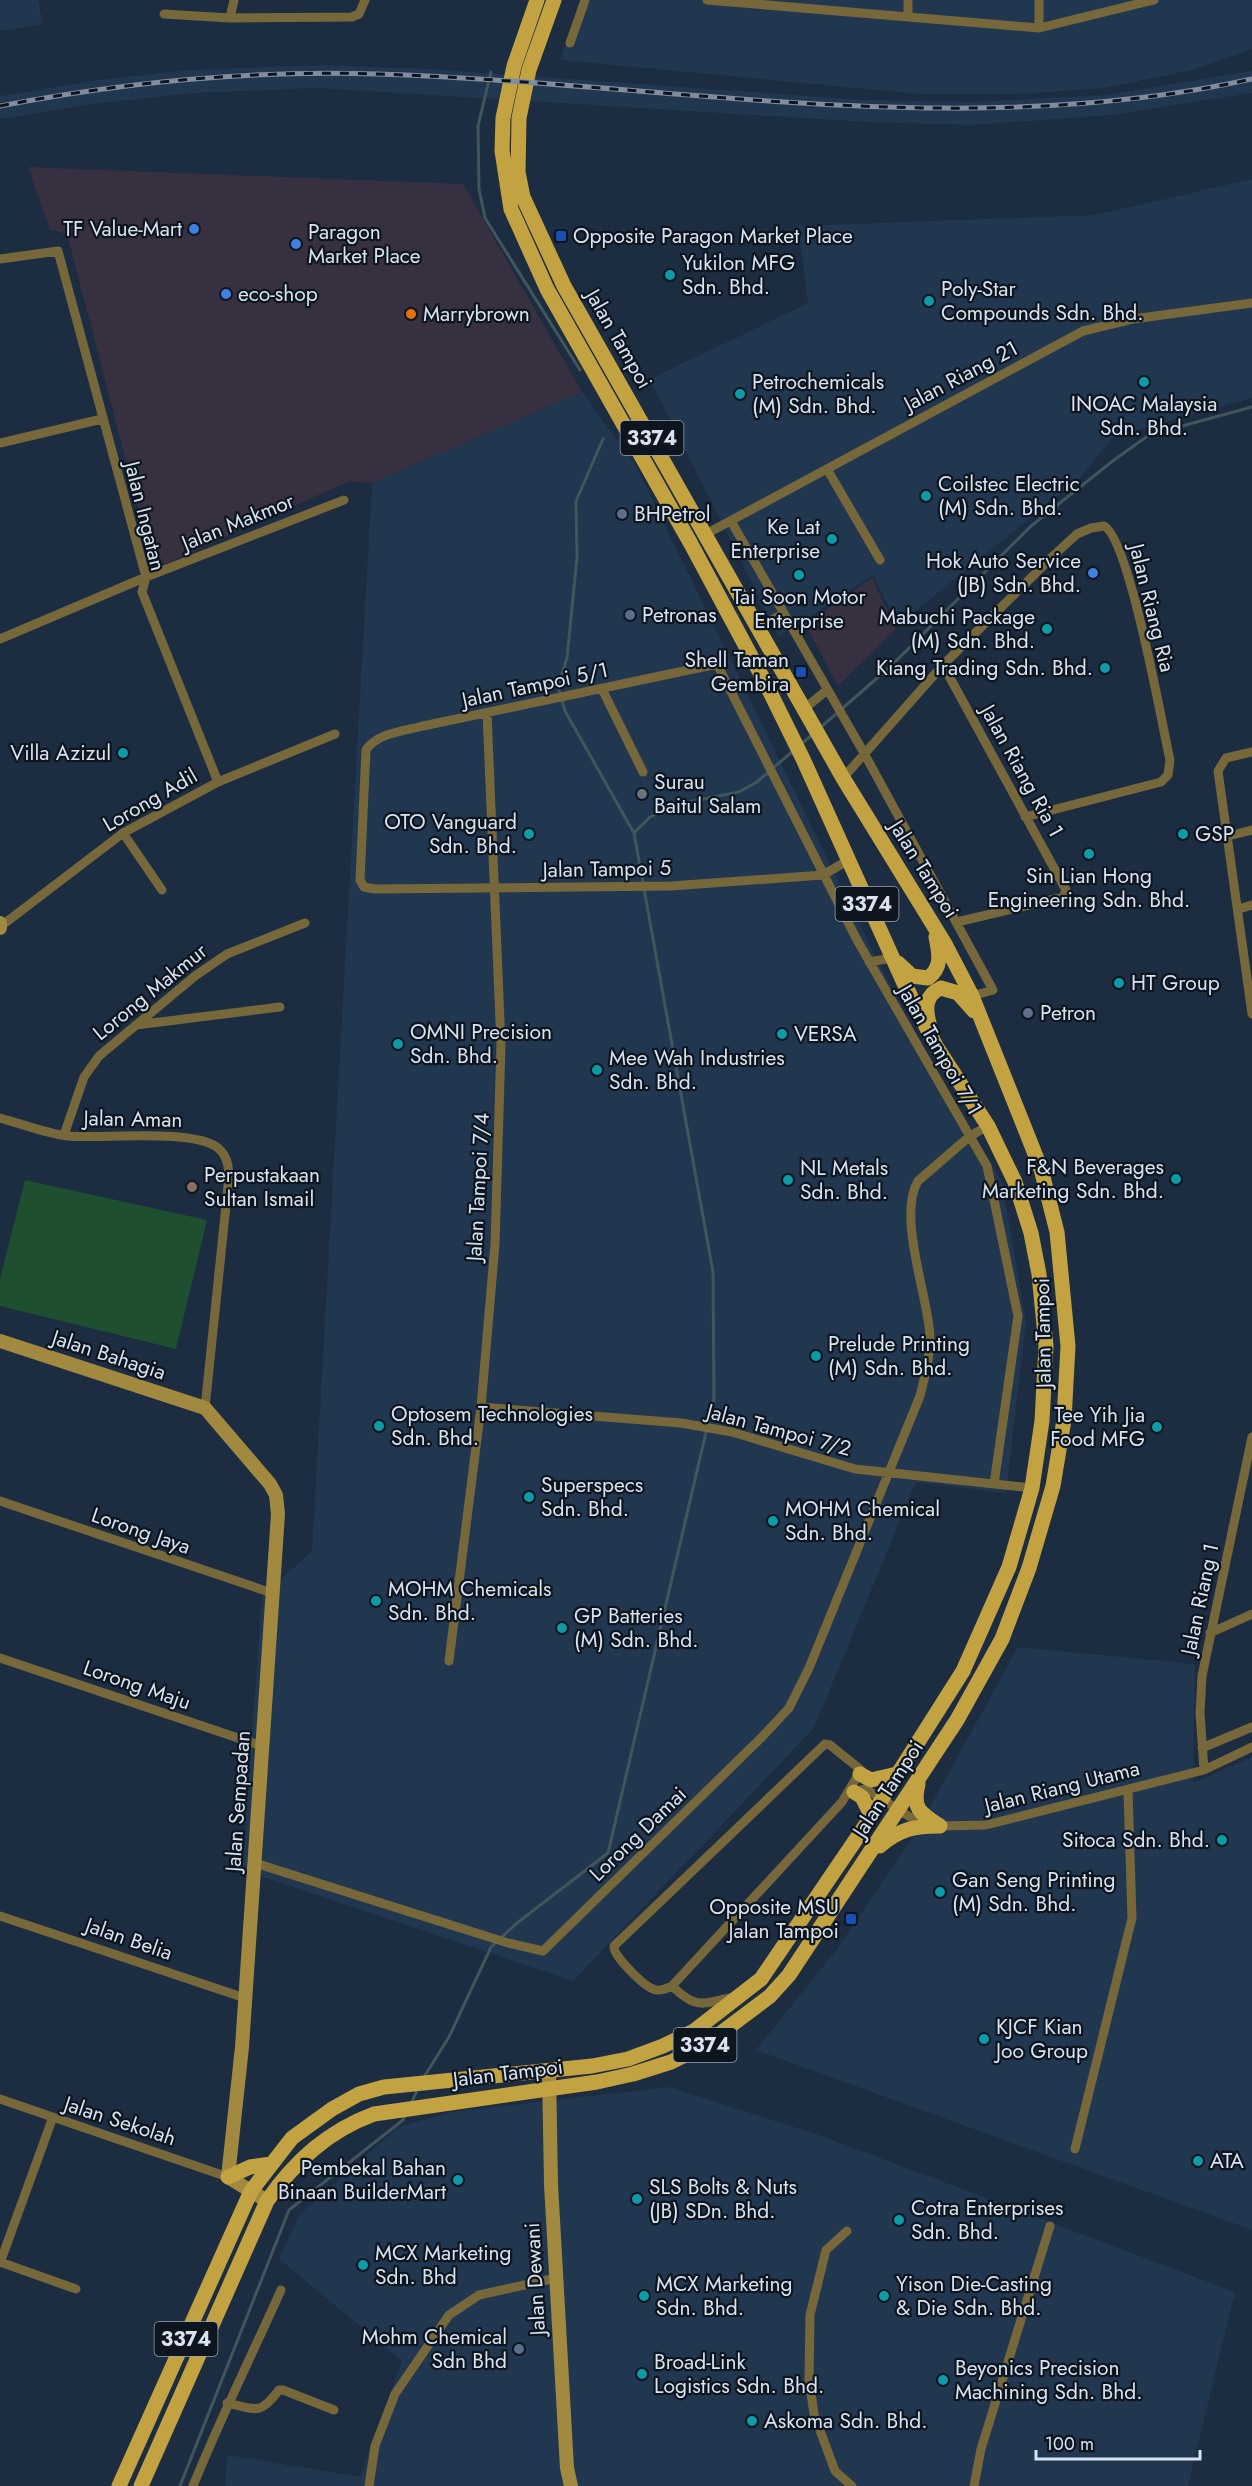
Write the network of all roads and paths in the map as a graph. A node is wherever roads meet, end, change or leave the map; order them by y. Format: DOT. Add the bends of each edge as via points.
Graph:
graph roads {
  1 [pos="234,0"];
  2 [pos="365,0"];
  3 [pos="537,0"];
  4 [pos="554,0"];
  5 [pos="585,0"];
  6 [pos="707,0"];
  7 [pos="908,0"];
  8 [pos="1039,0"];
  9 [pos="1154,0"];
  10 [pos="164,15"];
  11 [pos="908,17"];
  12 [pos="230,18"];
  13 [pos="1039,28"];
  14 [pos="570,43"];
  15 [pos="0,259"];
  16 [pos="1252,303"];
  17 [pos="102,419"];
  18 [pos="0,443"];
  19 [pos="827,469"];
  20 [pos="344,500"];
  21 [pos="731,521"];
  22 [pos="706,534"];
  23 [pos="880,561"];
  24 [pos="146,577"];
  25 [pos="783,614"];
  26 [pos="758,627"];
  27 [pos="0,639"];
  28 [pos="717,664"];
  29 [pos="943,665"];
  30 [pos="599,689"];
  31 [pos="827,690"];
  32 [pos="804,709"];
  33 [pos="487,713"];
  34 [pos="335,734"];
  35 [pos="1252,752"];
  36 [pos="864,753"];
  37 [pos="643,772"];
  38 [pos="843,778"];
  39 [pos="218,783"];
  40 [pos="1025,817"];
  41 [pos="1252,830"];
  42 [pos="123,833"];
  43 [pos="1228,836"];
  44 [pos="847,861"];
  45 [pos="823,875"];
  46 [pos="364,887"];
  47 [pos="495,888"];
  48 [pos="162,890"];
  49 [pos="1252,905"];
  50 [pos="1239,909"];
  51 [pos="957,922"];
  52 [pos="305,923"];
  53 [pos="0,926"];
  54 [pos="935,928"];
  55 [pos="891,955"];
  56 [pos="869,962"];
  57 [pos="1251,981"];
  58 [pos="972,996"];
  59 [pos="280,1007"];
  60 [pos="1252,1014"];
  61 [pos="136,1026"];
  62 [pos="985,1026"];
  63 [pos="936,1046"];
  64 [pos="0,1118"];
  65 [pos="988,1126"];
  66 [pos="64,1136"];
  67 [pos="970,1136"];
  68 [pos="0,1341"];
  69 [pos="481,1407"];
  70 [pos="205,1408"];
  71 [pos="1252,1437"];
  72 [pos="889,1473"];
  73 [pos="1247,1478"];
  74 [pos="994,1484"];
  75 [pos="1032,1488"];
  76 [pos="0,1501"];
  77 [pos="272,1593"];
  78 [pos="1252,1614"];
  79 [pos="1210,1633"];
  80 [pos="0,1658"];
  81 [pos="449,1661"];
  82 [pos="1252,1727"];
  83 [pos="262,1746"];
  84 [pos="1252,1747"];
  85 [pos="1202,1748"];
  86 [pos="1204,1770"];
  87 [pos="860,1774"];
  88 [pos="897,1774"];
  89 [pos="919,1778"];
  90 [pos="1128,1791"];
  91 [pos="848,1797"];
  92 [pos="881,1799"];
  93 [pos="898,1810"];
  94 [pos="871,1815"];
  95 [pos="940,1826"];
  96 [pos="869,1856"];
  97 [pos="255,1863"];
  98 [pos="0,1916"];
  99 [pos="672,1986"];
  100 [pos="744,1995"];
  101 [pos="245,1998"];
  102 [pos="549,2070"];
  103 [pos="550,2089"];
  104 [pos="0,2099"];
  105 [pos="52,2117"];
  106 [pos="1074,2149"];
  107 [pos="271,2164"];
  108 [pos="228,2177"];
  109 [pos="251,2191"];
  110 [pos="267,2201"];
  111 [pos="1050,2226"];
  112 [pos="847,2232"];
  113 [pos="0,2262"];
  114 [pos="556,2277"];
  115 [pos="76,2289"];
  116 [pos="281,2290"];
  117 [pos="227,2403"];
  118 [pos="334,2410"];
  119 [pos="119,2486"];
  120 [pos="141,2486"];
  121 [pos="193,2486"];
  122 [pos="369,2486"];
  123 [pos="571,2486"];
  124 [pos="852,2486"];
  125 [pos="974,2486"];
  1 -- 12 [label="street"];
  2 -- 12 [label="street" via="359,14 352,17"];
  3 -- 44 [label="main road, Jalan Tampoi / 3374" via="514,66 503,117 502,151 511,209 547,289 691,544 803,759"];
  4 -- 22 [label="main road, Jalan Tampoi / 3374" via="529,70 519,118 518,172 523,197 564,286"];
  5 -- 14 [label="street"];
  6 -- 11 [label="street"];
  7 -- 11 [label="street"];
  8 -- 13 [label="street"];
  9 -- 13 [label="street"];
  10 -- 12 [label="street"];
  11 -- 13 [label="street"];
  15 -- 17 [label="street, Jalan Ingatan" via="58,251"];
  16 -- 19 [label="street, Jalan Riang 21" via="1133,319 1083,332"];
  17 -- 18 [label="street"];
  17 -- 24 [label="street, Jalan Ingatan"];
  19 -- 21 [label="street, Jalan Riang 21"];
  19 -- 23 [label="street"];
  20 -- 24 [label="street, Jalan Makmor"];
  21 -- 22 [label="street, Jalan Riang 21"];
  21 -- 25 [label="street"];
  22 -- 26 [label="main road, Jalan Tampoi / 3374"];
  24 -- 27 [label="street, Jalan Makmor"];
  24 -- 39 [label="street, Jalan Ingatan" via="142,592"];
  25 -- 26 [label="street"];
  25 -- 31 [label="street"];
  26 -- 32 [label="main road, Jalan Tampoi / 3374"];
  28 -- 30 [label="street, Jalan Tampoi 5/1"];
  28 -- 45 [label="street, Jalan Tampoi 7/1"];
  29 -- 36 [label="street, Jalan Riang Ria"];
  29 -- 40 [label="street, Jalan Riang Ria 1"];
  29 -- 40 [label="street, Jalan Riang Ria" via="1077,534 1104,526 1110,530 1133,589 1170,760 1168,775 1161,782"];
  30 -- 33 [label="street, Jalan Tampoi 5/1"];
  30 -- 37 [label="street"];
  31 -- 32 [label="street"];
  31 -- 36 [label="street"];
  32 -- 38 [label="main road, Jalan Tampoi / 3374"];
  33 -- 46 [label="street, Jalan Tampoi 5/1" via="371,742 366,750 360,880"];
  33 -- 47 [label="street, Jalan Tampoi 7/4"];
  34 -- 39 [label="street, Lorong Adil"];
  35 -- 43 [label="street" via="1226,758 1218,771"];
  36 -- 38 [label="street, Jalan Riang Ria"];
  36 -- 51 [label="street"];
  38 -- 54 [label="main road, Jalan Tampoi / 3374"];
  39 -- 42 [label="street, Lorong Adil"];
  40 -- 51 [label="street, Jalan Riang Ria 1" via="1066,894"];
  41 -- 43 [label="street"];
  42 -- 48 [label="street"];
  42 -- 53 [label="street, Lorong Adil"];
  43 -- 50 [label="street"];
  44 -- 45 [label="street, Jalan Tampoi 5"];
  44 -- 55 [label="main road, Jalan Tampoi / 3374"];
  45 -- 47 [label="street, Jalan Tampoi 5" via="620,888"];
  45 -- 56 [label="street, Jalan Tampoi 7/1"];
  46 -- 47 [label="street, Jalan Tampoi 5"];
  47 -- 69 [label="street, Jalan Tampoi 7/4" via="501,1000 500,1107 495,1244"];
  49 -- 50 [label="street"];
  50 -- 57 [label="street"];
  51 -- 58 [label="street" via="993,990"];
  52 -- 61 [label="street, Lorong Makmur" via="227,954"];
  54 -- 55 [label="main road" via="939,962 927,978 912,976"];
  54 -- 58 [label="main road, Jalan Tampoi / 3374"];
  55 -- 56 [label="street"];
  55 -- 63 [label="main road, Jalan Tampoi / 3374"];
  56 -- 67 [label="street, Jalan Tampoi 7/1"];
  57 -- 60 [label="street"];
  58 -- 62 [label="main road, Jalan Tampoi / 3374"];
  59 -- 61 [label="street"];
  61 -- 66 [label="street, Lorong Makmur" via="99,1056 84,1077"];
  62 -- 63 [label="main road" via="958,993 941,988 930,995 926,1012"];
  62 -- 89 [label="main road, Jalan Tampoi / 3374" via="1041,1169 1058,1232 1068,1346 1064,1420 1053,1486 1029,1568 1002,1639 980,1682"];
  63 -- 65 [label="main road, Jalan Tampoi / 3374"];
  64 -- 66 [label="street, Jalan Aman"];
  65 -- 67 [label="street"];
  65 -- 75 [label="main road, Jalan Tampoi / 3374" via="1015,1182 1039,1274 1046,1346 1042,1421"];
  66 -- 70 [label="street, Jalan Aman" via="194,1139 217,1147 227,1159 228,1186"];
  67 -- 72 [label="street" via="913,1189 910,1212 930,1335 928,1364 920,1396"];
  67 -- 74 [label="street, Jalan Tampoi 7/1" via="987,1166 1018,1316"];
  68 -- 70 [label="street, Jalan Bahagia"];
  69 -- 72 [label="street, Jalan Tampoi 7/2" via="681,1423 732,1432 855,1469"];
  69 -- 81 [label="street, Jalan Tampoi 7/4"];
  70 -- 77 [label="street, Jalan Sempadan" via="276,1495"];
  71 -- 73 [label="street, Jalan Riang 1"];
  72 -- 74 [label="street, Jalan Tampoi 7/2"];
  72 -- 97 [label="street, Lorong Damai" via="789,1708 543,1952"];
  73 -- 79 [label="street, Jalan Riang 1"];
  74 -- 75 [label="street, Jalan Tampoi 7/2"];
  75 -- 88 [label="main road, Jalan Tampoi / 3374" via="1009,1567 979,1639"];
  76 -- 77 [label="street, Lorong Jaya"];
  77 -- 83 [label="street, Jalan Sempadan"];
  78 -- 79 [label="street"];
  79 -- 85 [label="street, Jalan Riang 1" via="1202,1676"];
  80 -- 83 [label="street, Lorong Maju"];
  82 -- 85 [label="street"];
  83 -- 97 [label="street, Jalan Sempadan"];
  84 -- 86 [label="street, Jalan Riang Utama"];
  85 -- 86 [label="street, Jalan Riang 1"];
  86 -- 90 [label="street, Jalan Riang Utama"];
  87 -- 88 [label="main road" via="871,1780"];
  87 -- 91 [label="street"];
  87 -- 99 [label="street" via="858,1766 830,1744 820,1746 614,1946 616,1956 651,1989 660,1991"];
  88 -- 92 [label="main road, Jalan Tampoi / 3374"];
  89 -- 93 [label="main road, Jalan Tampoi / 3374"];
  89 -- 95 [label="main road" via="915,1798 918,1809"];
  90 -- 95 [label="street, Jalan Riang Utama" via="986,1825"];
  90 -- 106 [label="street" via="1132,1918"];
  91 -- 92 [label="street, Jalan Riang Utama" via="866,1789"];
  91 -- 94 [label="main road" via="862,1797"];
  91 -- 99 [label="street"];
  92 -- 93 [label="street, Jalan Riang Utama"];
  92 -- 94 [label="main road, Jalan Tampoi / 3374"];
  93 -- 95 [label="street, Jalan Riang Utama" via="913,1819"];
  93 -- 96 [label="main road, Jalan Tampoi / 3374"];
  94 -- 100 [label="main road, Jalan Tampoi / 3374" via="773,1965"];
  95 -- 96 [label="main road" via="916,1826 897,1832"];
  96 -- 103 [label="main road, Jalan Tampoi / 3374" via="789,1975 735,2025 671,2062 615,2078"];
  97 -- 101 [label="street, Jalan Sempadan"];
  98 -- 101 [label="street, Jalan Belia"];
  99 -- 100 [label="street" via="688,2002 697,2005"];
  100 -- 102 [label="main road, Jalan Tampoi / 3374" via="694,2031 663,2046 628,2059"];
  101 -- 108 [label="street, Jalan Sempadan"];
  102 -- 103 [label="street, Jalan Dewani"];
  102 -- 107 [label="main road, Jalan Tampoi / 3374" via="384,2087 350,2099 292,2138"];
  103 -- 110 [label="main road, Jalan Tampoi / 3374" via="404,2108 348,2124 321,2142"];
  103 -- 114 [label="street, Jalan Dewani"];
  104 -- 105 [label="street, Jalan Sekolah"];
  105 -- 108 [label="street, Jalan Sekolah"];
  105 -- 113 [label="street"];
  107 -- 108 [label="main road" via="250,2167"];
  107 -- 109 [label="main road, Jalan Tampoi / 3374"];
  108 -- 109 [label="street"];
  109 -- 110 [label="street"];
  109 -- 119 [label="main road, Jalan Tampoi / 3374"];
  110 -- 120 [label="main road, Jalan Tampoi / 3374"];
  111 -- 125 [label="street" via="981,2449"];
  112 -- 124 [label="street" via="826,2250 810,2315 809,2379 814,2415 835,2471"];
  113 -- 115 [label="street"];
  114 -- 122 [label="street" via="479,2295 449,2315 395,2394 375,2446"];
  114 -- 123 [label="street, Jalan Dewani"];
  116 -- 117 [label="street"];
  117 -- 118 [label="street" via="260,2409 283,2390"];
  117 -- 121 [label="street"];
}
